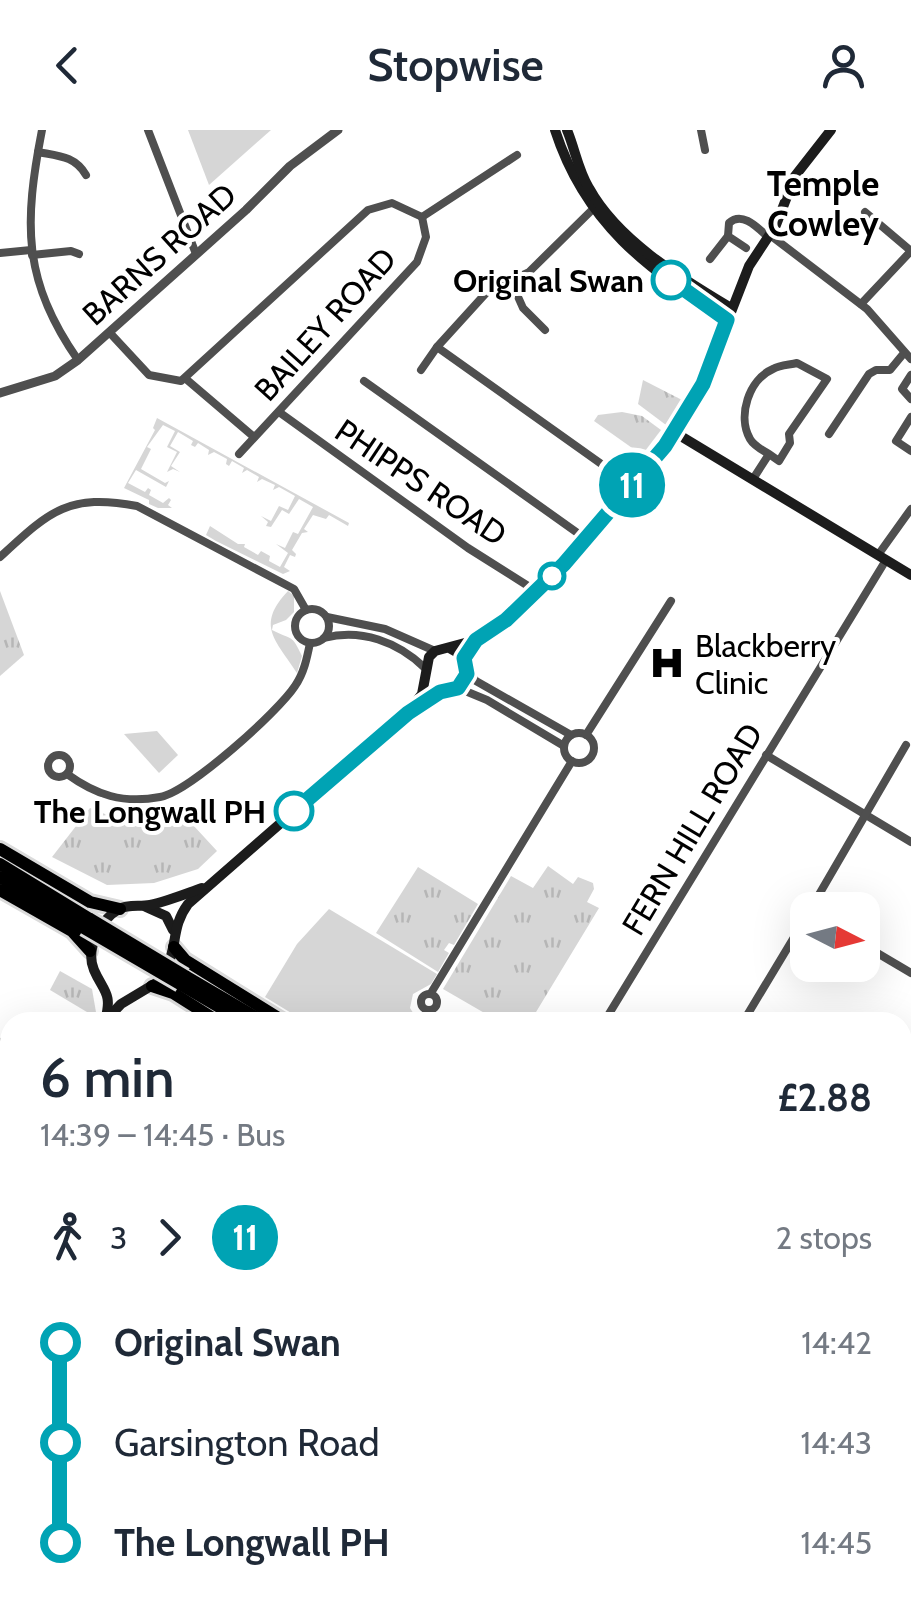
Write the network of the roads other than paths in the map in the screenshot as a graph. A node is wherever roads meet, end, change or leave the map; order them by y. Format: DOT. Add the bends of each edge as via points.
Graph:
graph roads {
  1 [pos="42,130"];
  2 [pos="148,130"];
  3 [pos="338,130"];
  4 [pos="555,130"];
  5 [pos="702,130"];
  6 [pos="831,130"];
  7 [pos="569,134"];
  8 [pos="704,150"];
  9 [pos="38,152"];
  10 [pos="511,154"];
  11 [pos="86,175"];
  12 [pos="596,207"];
  13 [pos="864,212"];
  14 [pos="422,217"];
  15 [pos="728,236"];
  16 [pos="769,236"];
  17 [pos="746,248"];
  18 [pos="911,251"];
  19 [pos="0,253"];
  20 [pos="32,253"];
  21 [pos="79,254"];
  22 [pos="196,254"];
  23 [pos="710,259"];
  24 [pos="511,281"];
  25 [pos="861,304"];
  26 [pos="729,314"];
  27 [pos="545,330"];
  28 [pos="110,333"];
  29 [pos="437,347"];
  30 [pos="908,356"];
  31 [pos="78,360"];
  32 [pos="422,370"];
  33 [pos="911,375"];
  34 [pos="186,379"];
  35 [pos="364,381"];
  36 [pos="0,393"];
  37 [pos="911,400"];
  38 [pos="279,412"];
  39 [pos="911,418"];
  40 [pos="674,432"];
  41 [pos="830,434"];
  42 [pos="254,437"];
  43 [pos="911,451"];
  44 [pos="239,454"];
  45 [pos="768,454"];
  46 [pos="753,479"];
  47 [pos="634,482"];
  48 [pos="911,509"];
  49 [pos="586,538"];
  50 [pos="0,557"];
  51 [pos="882,557"];
  52 [pos="911,575"];
  53 [pos="536,591"];
  54 [pos="672,600"];
  55 [pos="306,610"];
  56 [pos="327,617"];
  57 [pos="324,638"];
  58 [pos="476,640"];
  59 [pos="310,643"];
  60 [pos="451,649"];
  61 [pos="435,651"];
  62 [pos="464,658"];
  63 [pos="467,671"];
  64 [pos="425,674"];
  65 [pos="458,688"];
  66 [pos="440,692"];
  67 [pos="408,713"];
  68 [pos="586,734"];
  69 [pos="571,735"];
  70 [pos="906,745"];
  71 [pos="564,746"];
  72 [pos="766,755"];
  73 [pos="572,761"];
  74 [pos="67,774"];
  75 [pos="866,814"];
  76 [pos="911,842"];
  77 [pos="0,849"];
  78 [pos="0,864"];
  79 [pos="0,877"];
  80 [pos="213,884"];
  81 [pos="0,890"];
  82 [pos="821,892"];
  83 [pos="145,906"];
  84 [pos="120,909"];
  85 [pos="87,924"];
  86 [pos="174,941"];
  87 [pos="790,944"];
  88 [pos="90,952"];
  89 [pos="880,955"];
  90 [pos="911,974"];
  91 [pos="182,980"];
  92 [pos="106,986"];
  93 [pos="152,986"];
  94 [pos="137,992"];
  95 [pos="431,993"];
  96 [pos="107,1012"];
  97 [pos="115,1012"];
  98 [pos="203,1012"];
  99 [pos="230,1012"];
  100 [pos="244,1012"];
  101 [pos="269,1012"];
  102 [pos="610,1012"];
  103 [pos="749,1012"];
  1 -- 9 [label="street"];
  2 -- 22 [label="street"];
  3 -- 22 [label="street, BARNS ROAD"];
  4 -- 12 [label="main road" via="572,177"];
  5 -- 8 [label="street"];
  6 -- 16 [label="main road" via="795,176"];
  7 -- 12 [label="main road"];
  9 -- 11 [label="street" via="67,157"];
  9 -- 20 [label="street"];
  10 -- 14 [label="street"];
  12 -- 24 [label="street" via="529,272"];
  12 -- 26 [label="main road" via="644,259"];
  13 -- 18 [label="street"];
  14 -- 34 [label="street" via="392,203 368,210"];
  14 -- 38 [label="street, BAILEY ROAD" via="426,237 417,262"];
  15 -- 16 [label="street" via="728,222 742,217"];
  15 -- 17 [label="street"];
  15 -- 23 [label="street"];
  16 -- 25 [label="street"];
  16 -- 26 [label="main road"];
  18 -- 25 [label="street"];
  19 -- 20 [label="street"];
  20 -- 21 [label="street"];
  20 -- 31 [label="street" via="47,311"];
  22 -- 28 [label="street, BARNS ROAD"];
  24 -- 27 [label="street" via="523,308"];
  24 -- 29 [label="street" via="487,292"];
  25 -- 30 [label="street"];
  26 -- 40 [label="main road" via="703,384"];
  28 -- 31 [label="street, BARNS ROAD"];
  28 -- 34 [label="street" via="150,375"];
  29 -- 32 [label="street"];
  29 -- 47 [label="street"];
  30 -- 41 [label="street" via="890,370 869,374"];
  31 -- 36 [label="street, BARNS ROAD" via="55,376"];
  33 -- 37 [label="street" via="902,389"];
  34 -- 42 [label="street"];
  35 -- 49 [label="street"];
  38 -- 42 [label="street, BAILEY ROAD"];
  38 -- 53 [label="street, PHIPPS ROAD"];
  39 -- 43 [label="street" via="896,441"];
  40 -- 46 [label="main road"];
  40 -- 47 [label="main road"];
  42 -- 44 [label="street, BAILEY ROAD"];
  45 -- 45 [label="street" via="779,461 789,434 827,379 796,363 771,369 754,384 745,412 748,434"];
  45 -- 46 [label="street"];
  46 -- 51 [label="main road"];
  47 -- 49 [label="main road"];
  48 -- 51 [label="street, FERN HILL ROAD"];
  49 -- 53 [label="main road"];
  50 -- 55 [label="street" via="48,514 115,502 162,518 294,590"];
  51 -- 52 [label="main road"];
  51 -- 72 [label="street, FERN HILL ROAD"];
  53 -- 58 [label="main road"];
  54 -- 68 [label="street"];
  55 -- 56 [label="street"];
  55 -- 59 [label="street" via="295,629"];
  56 -- 57 [label="street"];
  56 -- 61 [label="street" via="385,629"];
  57 -- 59 [label="street"];
  57 -- 64 [label="street" via="374,637 409,654"];
  58 -- 60 [label="main road"];
  58 -- 62 [label="main road"];
  59 -- 74 [label="street" via="289,694 184,788 160,797 115,798"];
  60 -- 61 [label="main road"];
  60 -- 62 [label="main road"];
  61 -- 64 [label="main road"];
  62 -- 63 [label="main road"];
  63 -- 65 [label="main road"];
  63 -- 69 [label="street"];
  64 -- 66 [label="main road"];
  64 -- 67 [label="main road" via="422,694"];
  65 -- 66 [label="main road"];
  65 -- 71 [label="street"];
  66 -- 67 [label="main road"];
  67 -- 80 [label="main road"];
  68 -- 69 [label="street"];
  68 -- 73 [label="street" via="592,755"];
  69 -- 71 [label="street"];
  70 -- 75 [label="street"];
  71 -- 73 [label="street"];
  72 -- 75 [label="street"];
  72 -- 102 [label="street, FERN HILL ROAD"];
  73 -- 95 [label="street"];
  75 -- 76 [label="street"];
  75 -- 82 [label="street"];
  77 -- 84 [label="highway" via="90,902"];
  78 -- 85 [label="highway"];
  79 -- 85 [label="highway"];
  80 -- 83 [label="main road"];
  80 -- 86 [label="main road" via="178,918"];
  81 -- 88 [label="highway" via="72,931"];
  83 -- 84 [label="main road"];
  83 -- 86 [label="main road" via="166,916"];
  84 -- 88 [label="main road"];
  85 -- 91 [label="highway, bridge"];
  86 -- 93 [label="main road" via="170,963"];
  86 -- 101 [label="highway" via="185,960"];
  87 -- 103 [label="street"];
  88 -- 92 [label="main road"];
  89 -- 90 [label="street"];
  91 -- 99 [label="highway"];
  91 -- 100 [label="highway"];
  92 -- 94 [label="main road"];
  92 -- 96 [label="main road"];
  93 -- 94 [label="main road"];
  93 -- 98 [label="highway"];
  94 -- 97 [label="main road"];
}
